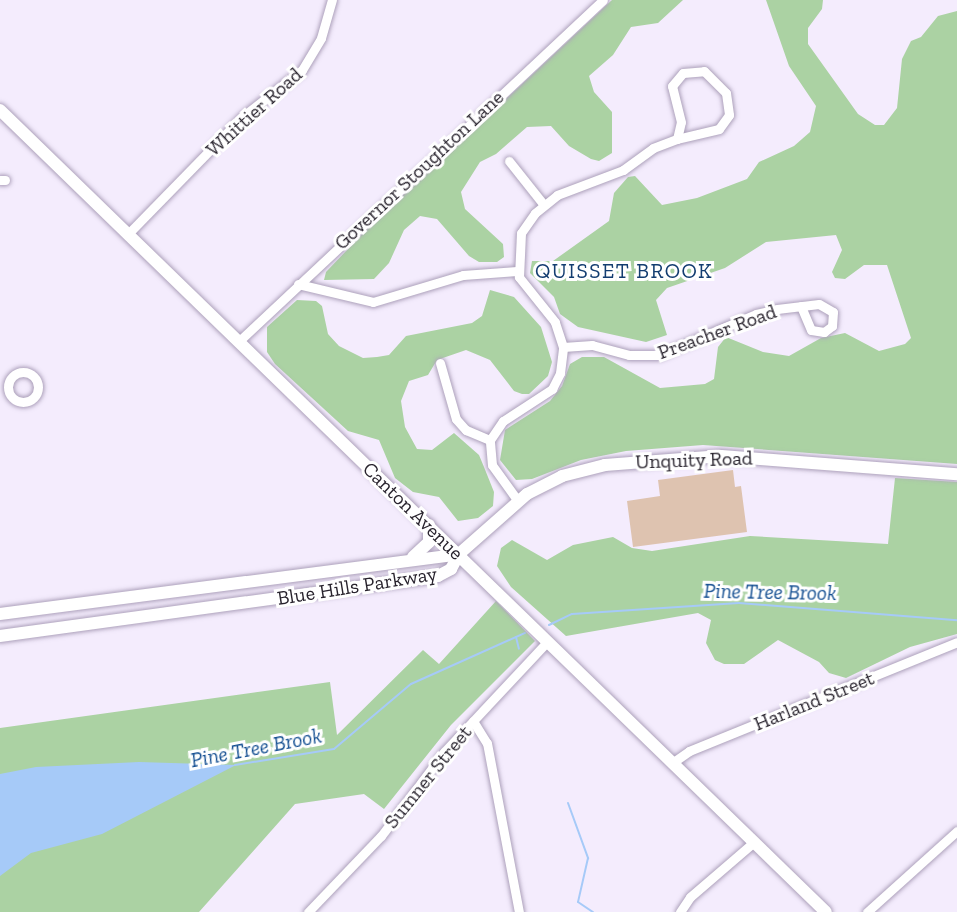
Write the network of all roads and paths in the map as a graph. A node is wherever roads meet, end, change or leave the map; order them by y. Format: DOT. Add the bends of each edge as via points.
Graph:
graph roads {
  1 [pos="332,0"];
  2 [pos="603,0"];
  3 [pos="0,110"];
  4 [pos="677,139"];
  5 [pos="509,162"];
  6 [pos="544,205"];
  7 [pos="127,235"];
  8 [pos="518,271"];
  9 [pos="298,284"];
  10 [pos="801,306"];
  11 [pos="238,342"];
  12 [pos="563,347"];
  13 [pos="440,363"];
  14 [pos="490,440"];
  15 [pos="957,474"];
  16 [pos="518,501"];
  17 [pos="429,525"];
  18 [pos="459,554"];
  19 [pos="413,557"];
  20 [pos="423,579"];
  21 [pos="5,613"];
  22 [pos="14,634"];
  23 [pos="0,636"];
  24 [pos="548,641"];
  25 [pos="957,642"];
  26 [pos="473,721"];
  27 [pos="672,763"];
  28 [pos="957,831"];
  29 [pos="754,842"];
  30 [pos="308,912"];
  31 [pos="519,912"];
  32 [pos="680,912"];
  33 [pos="826,912"];
  34 [pos="867,912"];
  1 -- 7 [label="street, Whittier Road" via="321,38 302,70 242,117"];
  2 -- 9 [label="street, Governor Stoughton Lane"];
  3 -- 7 [label="main road, Canton Avenue"];
  4 -- 4 [label="street" via="681,122 672,86 687,71 704,71 726,93 729,115 719,129"];
  4 -- 6 [label="street"];
  5 -- 6 [label="street"];
  6 -- 8 [label="street" via="521,233"];
  7 -- 11 [label="main road, Canton Avenue"];
  8 -- 9 [label="street" via="463,275 373,302"];
  8 -- 12 [label="street" via="526,288 555,321"];
  9 -- 11 [label="street, Governor Stoughton Lane"];
  10 -- 12 [label="street, Preacher Road" via="756,314 659,356 629,355 592,345"];
  11 -- 17 [label="main road, Canton Avenue"];
  12 -- 14 [label="street" via="560,373 552,389 503,421"];
  13 -- 14 [label="street" via="456,419 466,430"];
  14 -- 16 [label="street" via="492,465"];
  15 -- 16 [label="main road, Unquity Road" via="680,457 579,471"];
  16 -- 18 [label="main road, Unquity Road"];
  17 -- 18 [label="main road, Canton Avenue"];
  17 -- 19 [label="main road" via="429,542"];
  18 -- 19 [label="main road, Blue Hills Parkway"];
  18 -- 20 [label="main road, Blue Hills Parkway" via="451,569"];
  18 -- 24 [label="main road, Canton Avenue"];
  19 -- 20 [label="main road" via="426,564"];
  19 -- 21 [label="main road, Blue Hills Parkway"];
  20 -- 22 [label="main road, Blue Hills Parkway"];
  21 -- 22 [label="main road"];
  22 -- 23 [label="main road, Blue Hills Parkway"];
  24 -- 26 [label="street, Sumner Street"];
  24 -- 27 [label="main road, Canton Avenue"];
  25 -- 27 [label="street, Harland Street" via="689,751"];
  26 -- 30 [label="street, Sumner Street" via="429,770 381,836"];
  26 -- 31 [label="street" via="489,749"];
  27 -- 29 [label="main road, Canton Avenue"];
  28 -- 34 [label="street"];
  29 -- 32 [label="street" via="690,897"];
  29 -- 33 [label="main road, Canton Avenue"];
}
